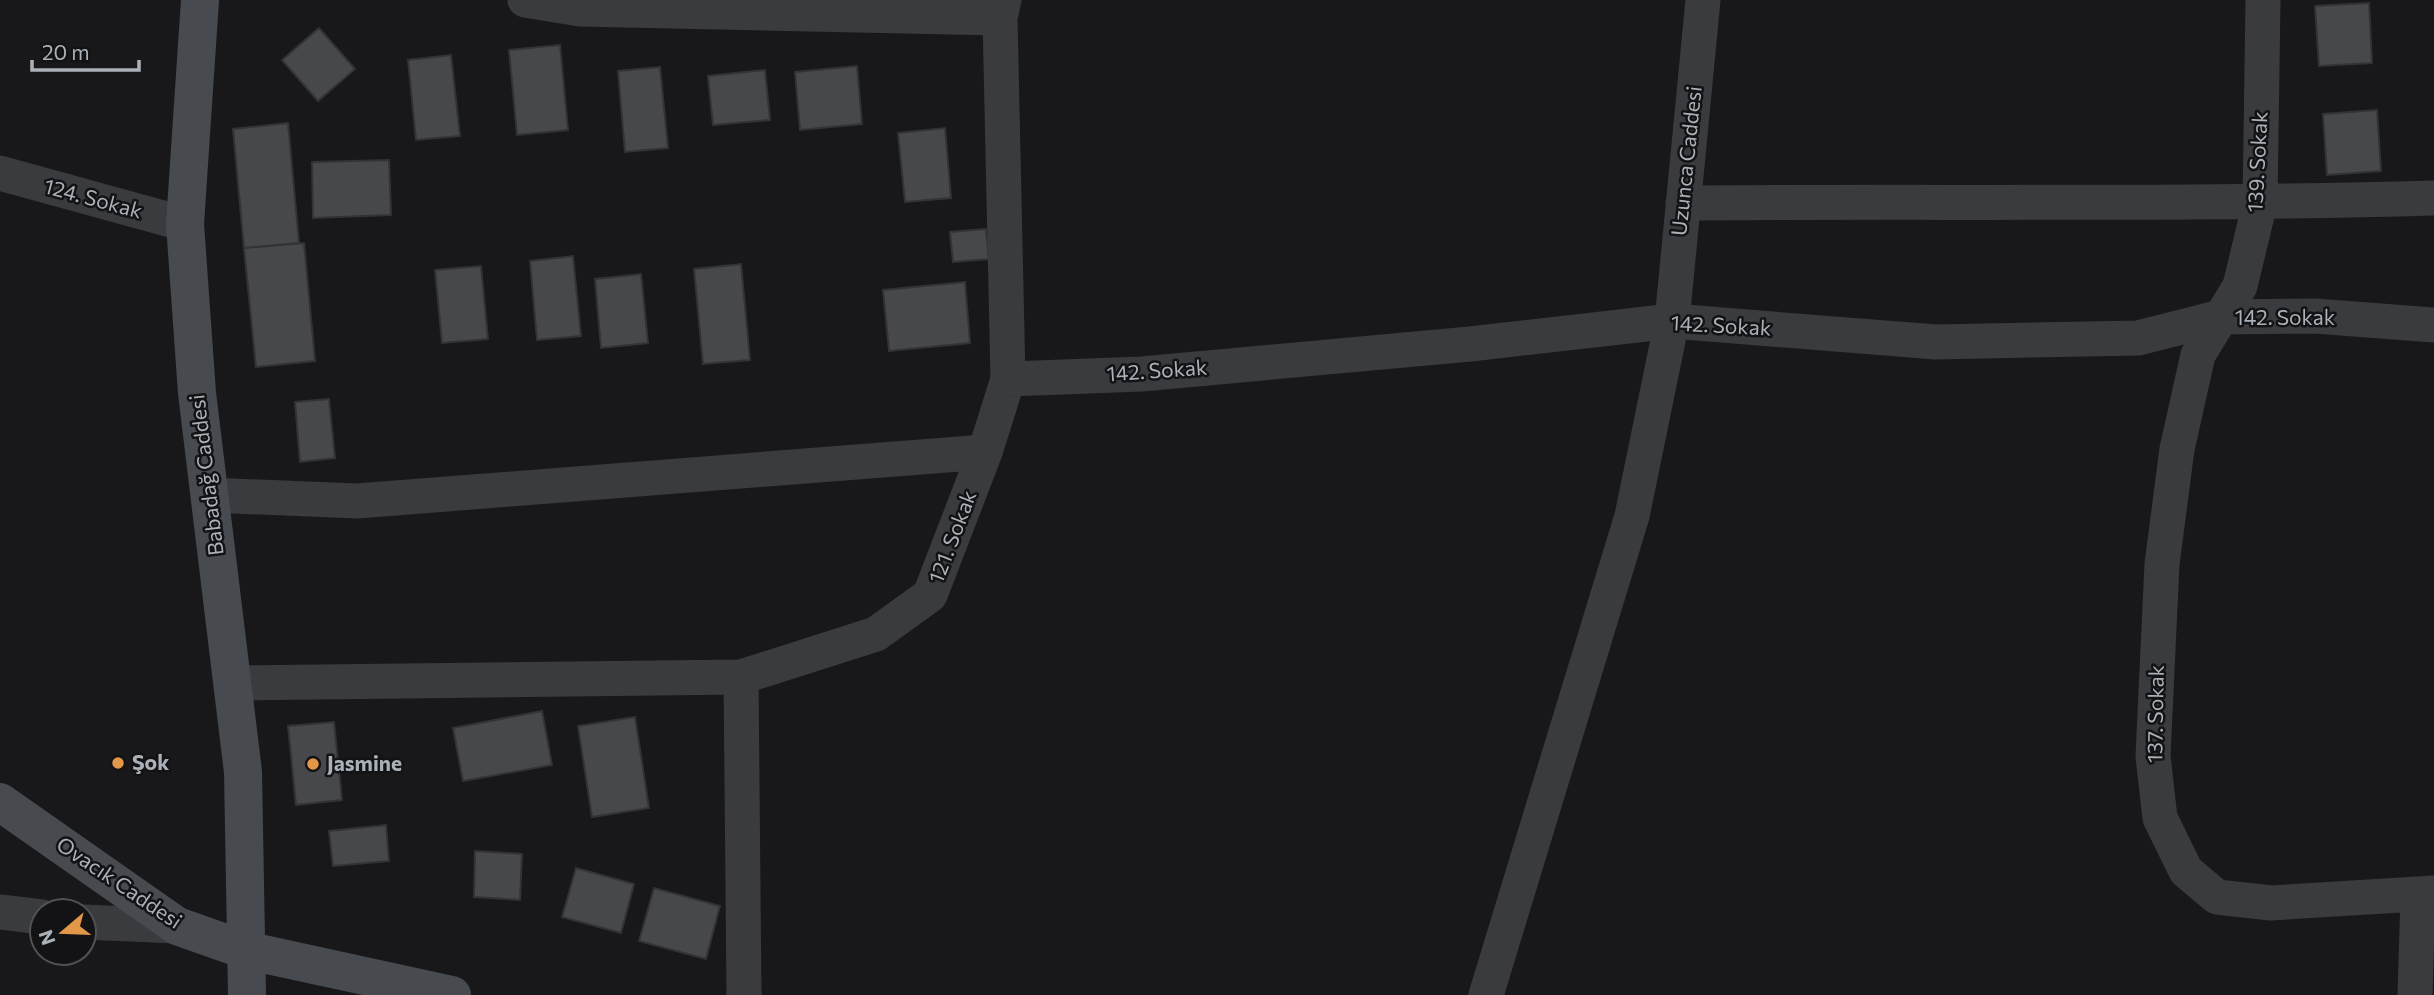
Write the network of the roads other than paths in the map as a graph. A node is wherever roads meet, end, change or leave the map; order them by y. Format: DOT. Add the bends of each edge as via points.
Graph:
graph roads {
  1 [pos="200,0"];
  2 [pos="525,0"];
  3 [pos="1703,0"];
  4 [pos="2263,0"];
  5 [pos="581,4"];
  6 [pos="1002,9"];
  7 [pos="0,173"];
  8 [pos="2434,198"];
  9 [pos="1683,203"];
  10 [pos="2260,203"];
  11 [pos="185,224"];
  12 [pos="2221,317"];
  13 [pos="1672,321"];
  14 [pos="2434,325"];
  15 [pos="1007,379"];
  16 [pos="985,452"];
  17 [pos="209,495"];
  18 [pos="741,677"];
  19 [pos="232,683"];
  20 [pos="0,802"];
  21 [pos="2426,894"];
  22 [pos="0,912"];
  23 [pos="28,915"];
  24 [pos="98,923"];
  25 [pos="177,926"];
  26 [pos="246,950"];
  27 [pos="2421,980"];
  28 [pos="247,995"];
  29 [pos="452,995"];
  30 [pos="744,995"];
  31 [pos="1486,995"];
  1 -- 11 [label="main road, Babadağ Caddesi"];
  2 -- 5 [label="street"];
  3 -- 9 [label="street, Uzunca Caddesi"];
  4 -- 10 [label="street, 139. Sokak"];
  5 -- 6 [label="street"];
  6 -- 15 [label="street, 121. Sokak"];
  7 -- 11 [label="street, 124. Sokak"];
  8 -- 10 [label="street"];
  9 -- 10 [label="street"];
  9 -- 13 [label="street, Uzunca Caddesi"];
  10 -- 12 [label="street, 139. Sokak" via="2240,286"];
  11 -- 17 [label="main road, Babadağ Caddesi"];
  12 -- 13 [label="street, 142. Sokak" via="2138,338 1936,342"];
  12 -- 14 [label="street, 142. Sokak" via="2315,316"];
  12 -- 21 [label="street, 137. Sokak" via="2199,355 2177,449 2162,564 2152,756 2160,818 2186,872 2217,897 2271,903"];
  13 -- 15 [label="street, 142. Sokak" via="1169,371"];
  13 -- 31 [label="street, Uzunca Caddesi" via="1632,516"];
  15 -- 16 [label="street, 121. Sokak"];
  16 -- 17 [label="street" via="357,501"];
  16 -- 18 [label="street, 121. Sokak" via="930,595 876,634"];
  17 -- 19 [label="main road, Babadağ Caddesi"];
  18 -- 19 [label="street, 121. Sokak"];
  18 -- 30 [label="street"];
  19 -- 26 [label="main road, Babadağ Caddesi" via="243,772"];
  20 -- 25 [label="main road, Ovacık Caddesi"];
  21 -- 27 [label="street"];
  22 -- 23 [label="street"];
  24 -- 25 [label="street"];
  25 -- 26 [label="main road, Ovacık Caddesi"];
  26 -- 28 [label="main road, Babadağ Caddesi"];
  26 -- 29 [label="main road, Ovacık Caddesi"];
}
